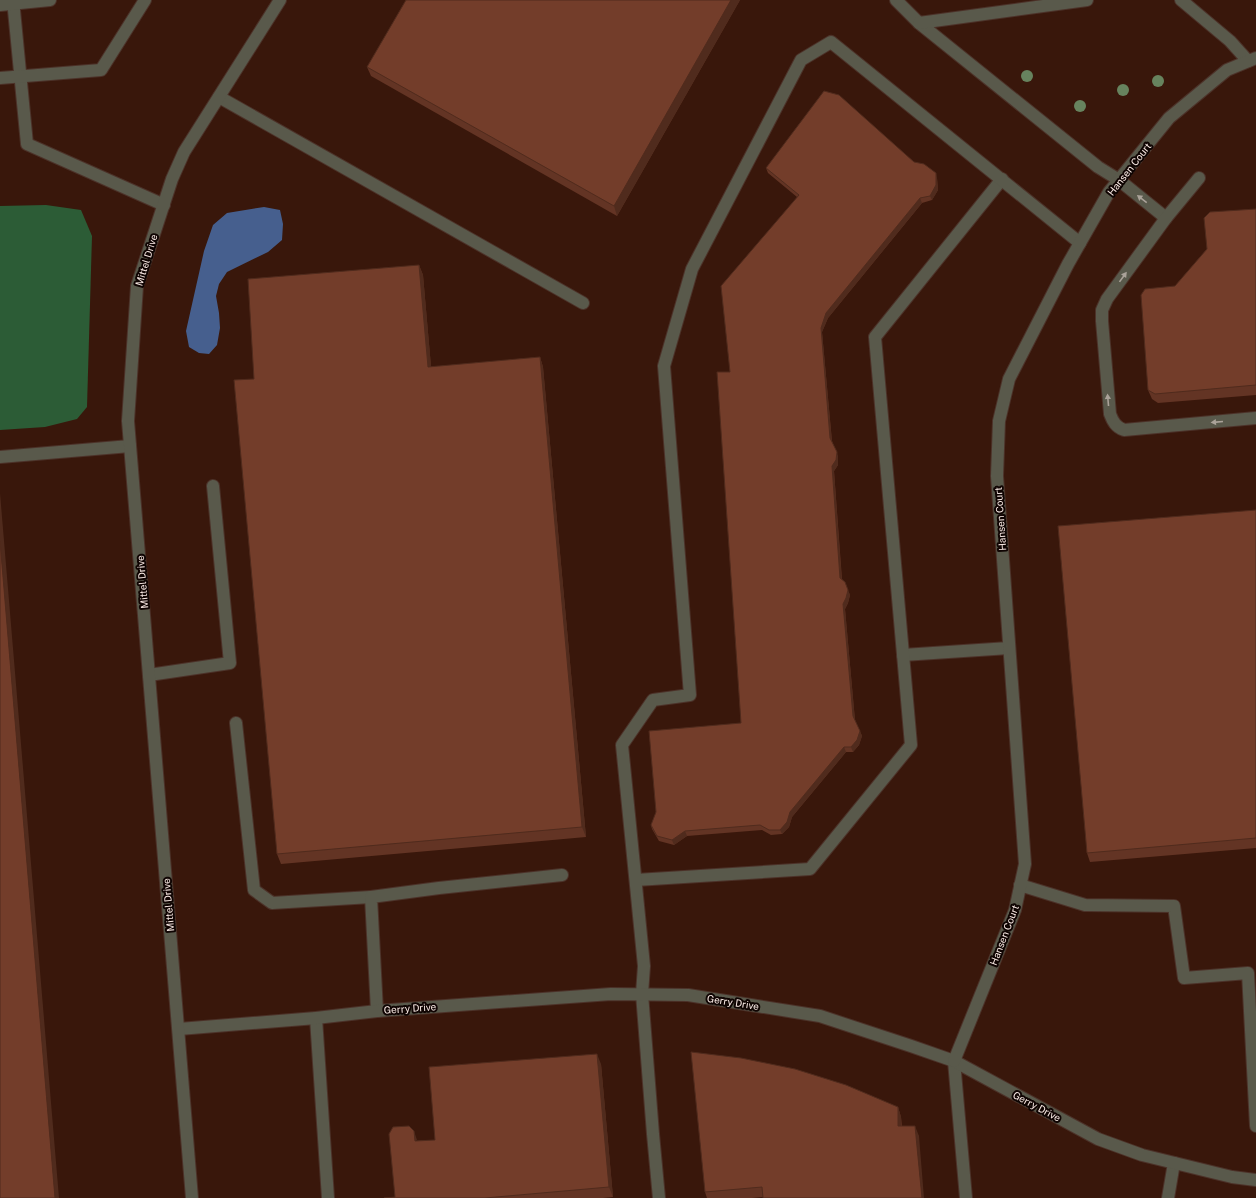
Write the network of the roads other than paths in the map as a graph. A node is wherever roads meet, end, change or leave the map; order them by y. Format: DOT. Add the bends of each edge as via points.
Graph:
graph roads {
  1 [pos="50,0"];
  2 [pos="145,0"];
  3 [pos="280,0"];
  4 [pos="896,0"];
  5 [pos="1087,0"];
  6 [pos="1181,0"];
  7 [pos="13,2"];
  8 [pos="0,5"];
  9 [pos="919,23"];
  10 [pos="1252,60"];
  11 [pos="20,76"];
  12 [pos="0,78"];
  13 [pos="219,97"];
  14 [pos="1199,178"];
  15 [pos="1002,179"];
  16 [pos="1119,180"];
  17 [pos="164,205"];
  18 [pos="1166,218"];
  19 [pos="1080,243"];
  20 [pos="583,304"];
  21 [pos="1256,418"];
  22 [pos="130,446"];
  23 [pos="0,457"];
  24 [pos="213,486"];
  25 [pos="1009,648"];
  26 [pos="903,655"];
  27 [pos="149,675"];
  28 [pos="236,723"];
  29 [pos="562,875"];
  30 [pos="636,880"];
  31 [pos="1020,885"];
  32 [pos="370,897"];
  33 [pos="1252,972"];
  34 [pos="642,994"];
  35 [pos="376,1011"];
  36 [pos="316,1018"];
  37 [pos="179,1029"];
  38 [pos="954,1061"];
  39 [pos="1256,1126"];
  40 [pos="1174,1163"];
  41 [pos="1256,1180"];
  42 [pos="192,1198"];
  43 [pos="328,1198"];
  44 [pos="659,1198"];
  45 [pos="966,1198"];
  46 [pos="1168,1198"];
  1 -- 7 [label="street"];
  2 -- 11 [label="street" via="101,70"];
  3 -- 13 [label="street, Mittel Drive"];
  4 -- 9 [label="street"];
  5 -- 9 [label="street"];
  6 -- 10 [label="street"];
  7 -- 8 [label="street"];
  7 -- 11 [label="street"];
  9 -- 16 [label="street" via="1098,167"];
  10 -- 16 [label="street, Hansen Court" via="1227,70 1169,118"];
  11 -- 12 [label="street"];
  11 -- 17 [label="street" via="27,144"];
  13 -- 17 [label="street, Mittel Drive" via="184,152"];
  13 -- 20 [label="street"];
  14 -- 18 [label="street"];
  15 -- 19 [label="street"];
  15 -- 26 [label="street" via="876,337"];
  15 -- 30 [label="street" via="831,42 801,60 695,262 664,366 690,695 653,700 622,745"];
  18 -- 16 [label="street, one-way"];
  16 -- 19 [label="street, Hansen Court" via="1109,192"];
  17 -- 22 [label="street, Mittel Drive" via="138,286 128,421"];
  21 -- 18 [label="street, one-way" via="1124,430 1113,422 1110,414 1102,310 1107,299"];
  19 -- 25 [label="street, Hansen Court" via="1009,379 999,422 997,476"];
  22 -- 23 [label="street"];
  22 -- 27 [label="street, Mittel Drive"];
  24 -- 27 [label="street" via="230,663"];
  25 -- 26 [label="street"];
  25 -- 31 [label="street, Hansen Court" via="1025,864"];
  26 -- 30 [label="street" via="911,745 810,870"];
  27 -- 37 [label="street, Mittel Drive"];
  28 -- 32 [label="street" via="254,890 272,903"];
  29 -- 32 [label="street"];
  30 -- 34 [label="street" via="644,966"];
  31 -- 33 [label="street" via="1085,905 1174,906 1184,978"];
  31 -- 38 [label="street, Hansen Court" via="1015,910"];
  32 -- 35 [label="street"];
  33 -- 39 [label="street"];
  34 -- 35 [label="street, Gerry Drive"];
  34 -- 38 [label="street, Gerry Drive" via="688,995 820,1016"];
  34 -- 44 [label="street"];
  35 -- 36 [label="street, Gerry Drive"];
  36 -- 37 [label="street, Gerry Drive"];
  36 -- 43 [label="street"];
  37 -- 42 [label="street, Mittel Drive"];
  38 -- 40 [label="street, Gerry Drive" via="1098,1139 1142,1155"];
  38 -- 45 [label="street"];
  40 -- 41 [label="street, Gerry Drive"];
  40 -- 46 [label="street"];
}
